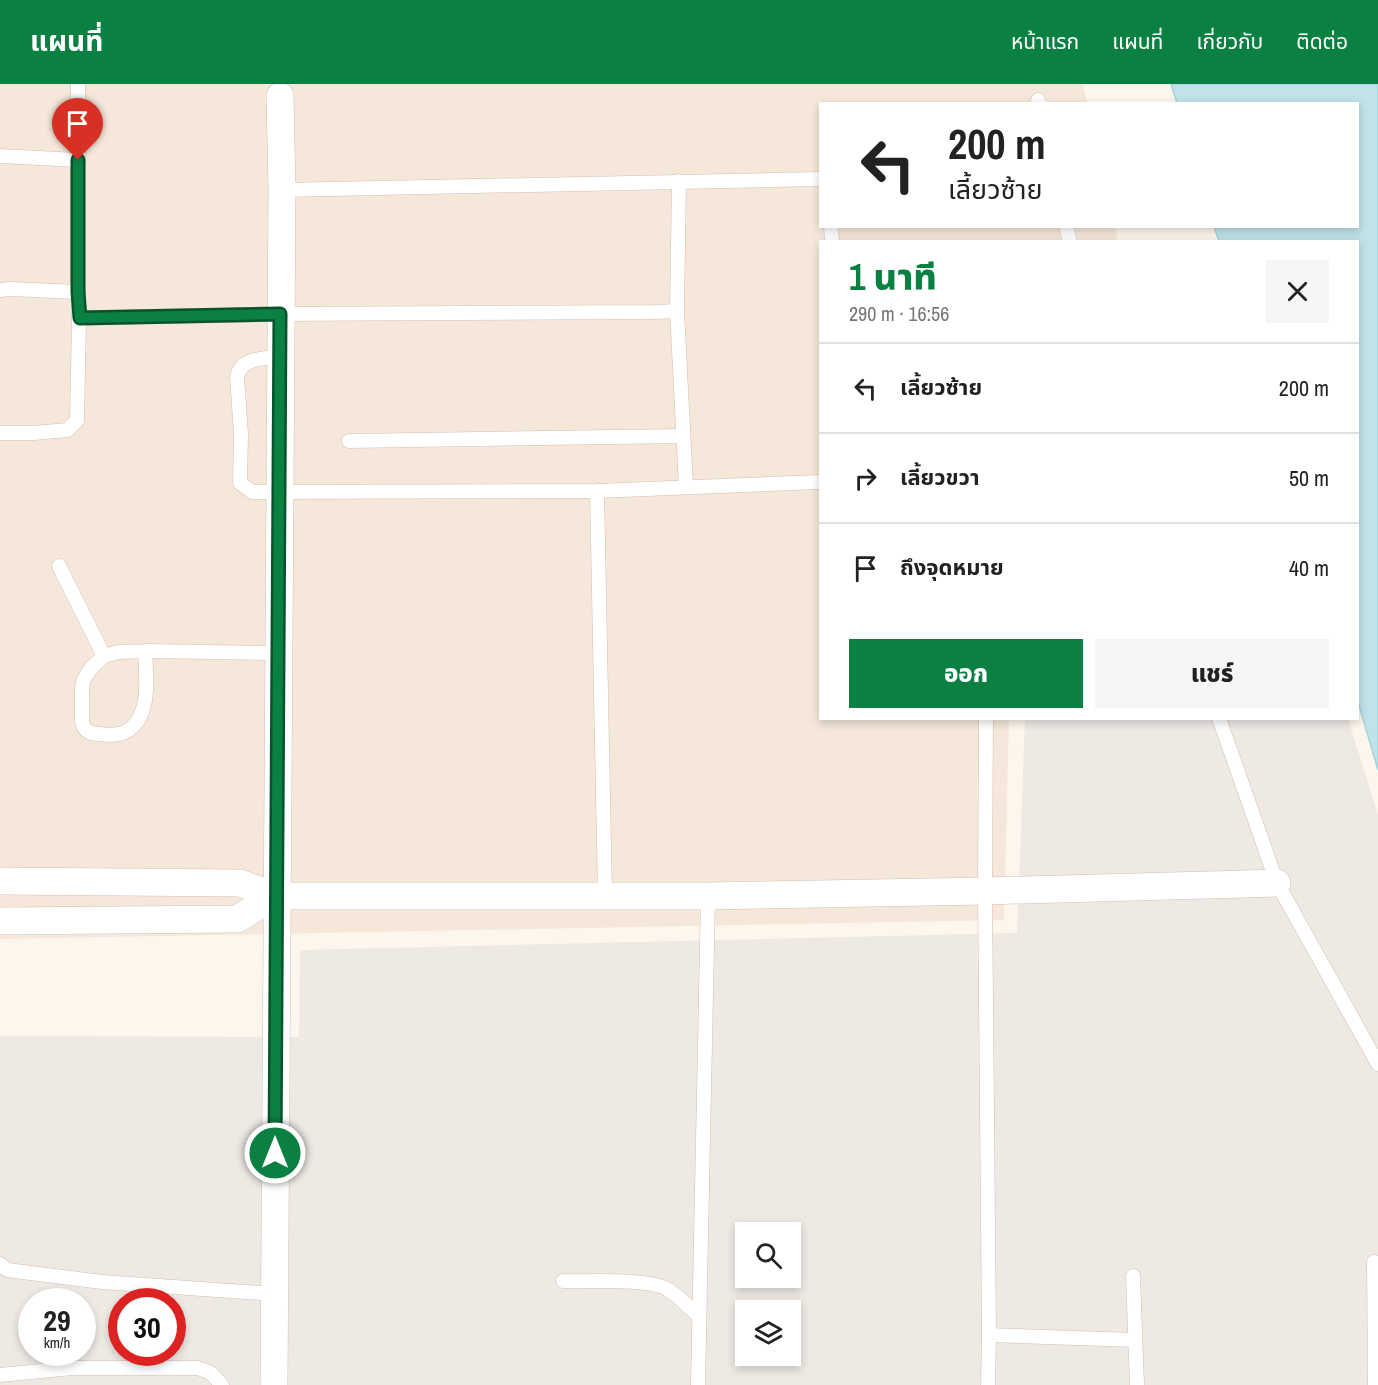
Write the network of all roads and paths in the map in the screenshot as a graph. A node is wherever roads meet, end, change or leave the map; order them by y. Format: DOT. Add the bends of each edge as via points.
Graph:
graph roads {
  1 [pos="78,84"];
  2 [pos="280,96"];
  3 [pos="0,156"];
  4 [pos="78,160"];
  5 [pos="819,178"];
  6 [pos="679,182"];
  7 [pos="282,190"];
  8 [pos="0,290"];
  9 [pos="78,292"];
  10 [pos="677,311"];
  11 [pos="280,314"];
  12 [pos="80,318"];
  13 [pos="280,356"];
  14 [pos="0,433"];
  15 [pos="683,436"];
  16 [pos="349,441"];
  17 [pos="819,482"];
  18 [pos="687,487"];
  19 [pos="597,491"];
  20 [pos="279,493"];
  21 [pos="59,566"];
  22 [pos="146,651"];
  23 [pos="278,653"];
  24 [pos="104,657"];
  25 [pos="986,720"];
  26 [pos="1220,720"];
  27 [pos="0,881"];
  28 [pos="1277,883"];
  29 [pos="985,891"];
  30 [pos="276,896"];
  31 [pos="605,896"];
  32 [pos="708,896"];
  33 [pos="0,921"];
  34 [pos="1378,1064"];
  35 [pos="1374,1262"];
  36 [pos="0,1264"];
  37 [pos="1133,1276"];
  38 [pos="563,1281"];
  39 [pos="275,1294"];
  40 [pos="699,1317"];
  41 [pos="989,1335"];
  42 [pos="1135,1340"];
  43 [pos="0,1375"];
  44 [pos="222,1385"];
  45 [pos="274,1385"];
  46 [pos="698,1385"];
  47 [pos="988,1385"];
  48 [pos="1137,1385"];
  49 [pos="1375,1385"];
  1 -- 4 [label="lane"];
  2 -- 7 [label="street"];
  3 -- 4 [label="lane"];
  4 -- 9 [label="lane"];
  5 -- 6 [label="lane"];
  6 -- 7 [label="lane"];
  6 -- 10 [label="lane"];
  7 -- 11 [label="street"];
  8 -- 9 [label="lane"];
  9 -- 12 [label="lane"];
  10 -- 11 [label="lane"];
  10 -- 15 [label="lane"];
  11 -- 12 [label="lane"];
  11 -- 13 [label="street"];
  12 -- 14 [label="lane" via="77,420 68,430"];
  13 -- 20 [label="street"];
  13 -- 20 [label="lane" via="249,361 239,369 237,377 240,483 252,492"];
  15 -- 16 [label="lane"];
  15 -- 18 [label="lane"];
  17 -- 18 [label="lane"];
  18 -- 19 [label="lane"];
  19 -- 20 [label="lane"];
  19 -- 31 [label="lane"];
  20 -- 23 [label="street"];
  21 -- 24 [label="lane"];
  22 -- 23 [label="lane"];
  22 -- 24 [label="lane"];
  22 -- 24 [label="lane" via="146,697 141,715 128,730 115,735 89,733 82,722 84,679"];
  23 -- 30 [label="street"];
  25 -- 29 [label="lane"];
  26 -- 28 [label="lane"];
  27 -- 30 [label="street" via="240,883"];
  28 -- 29 [label="street"];
  28 -- 34 [label="lane"];
  29 -- 32 [label="street"];
  29 -- 41 [label="lane"];
  30 -- 31 [label="street"];
  30 -- 33 [label="street" via="237,919"];
  30 -- 39 [label="street"];
  31 -- 32 [label="street"];
  32 -- 40 [label="lane"];
  35 -- 49 [label="lane"];
  36 -- 39 [label="lane" via="7,1270 102,1282"];
  37 -- 42 [label="lane"];
  38 -- 40 [label="lane" via="660,1286"];
  39 -- 45 [label="street"];
  40 -- 46 [label="lane"];
  41 -- 42 [label="lane"];
  41 -- 47 [label="lane"];
  42 -- 48 [label="lane"];
  43 -- 44 [label="lane" via="72,1368 198,1368 211,1373"];
}
